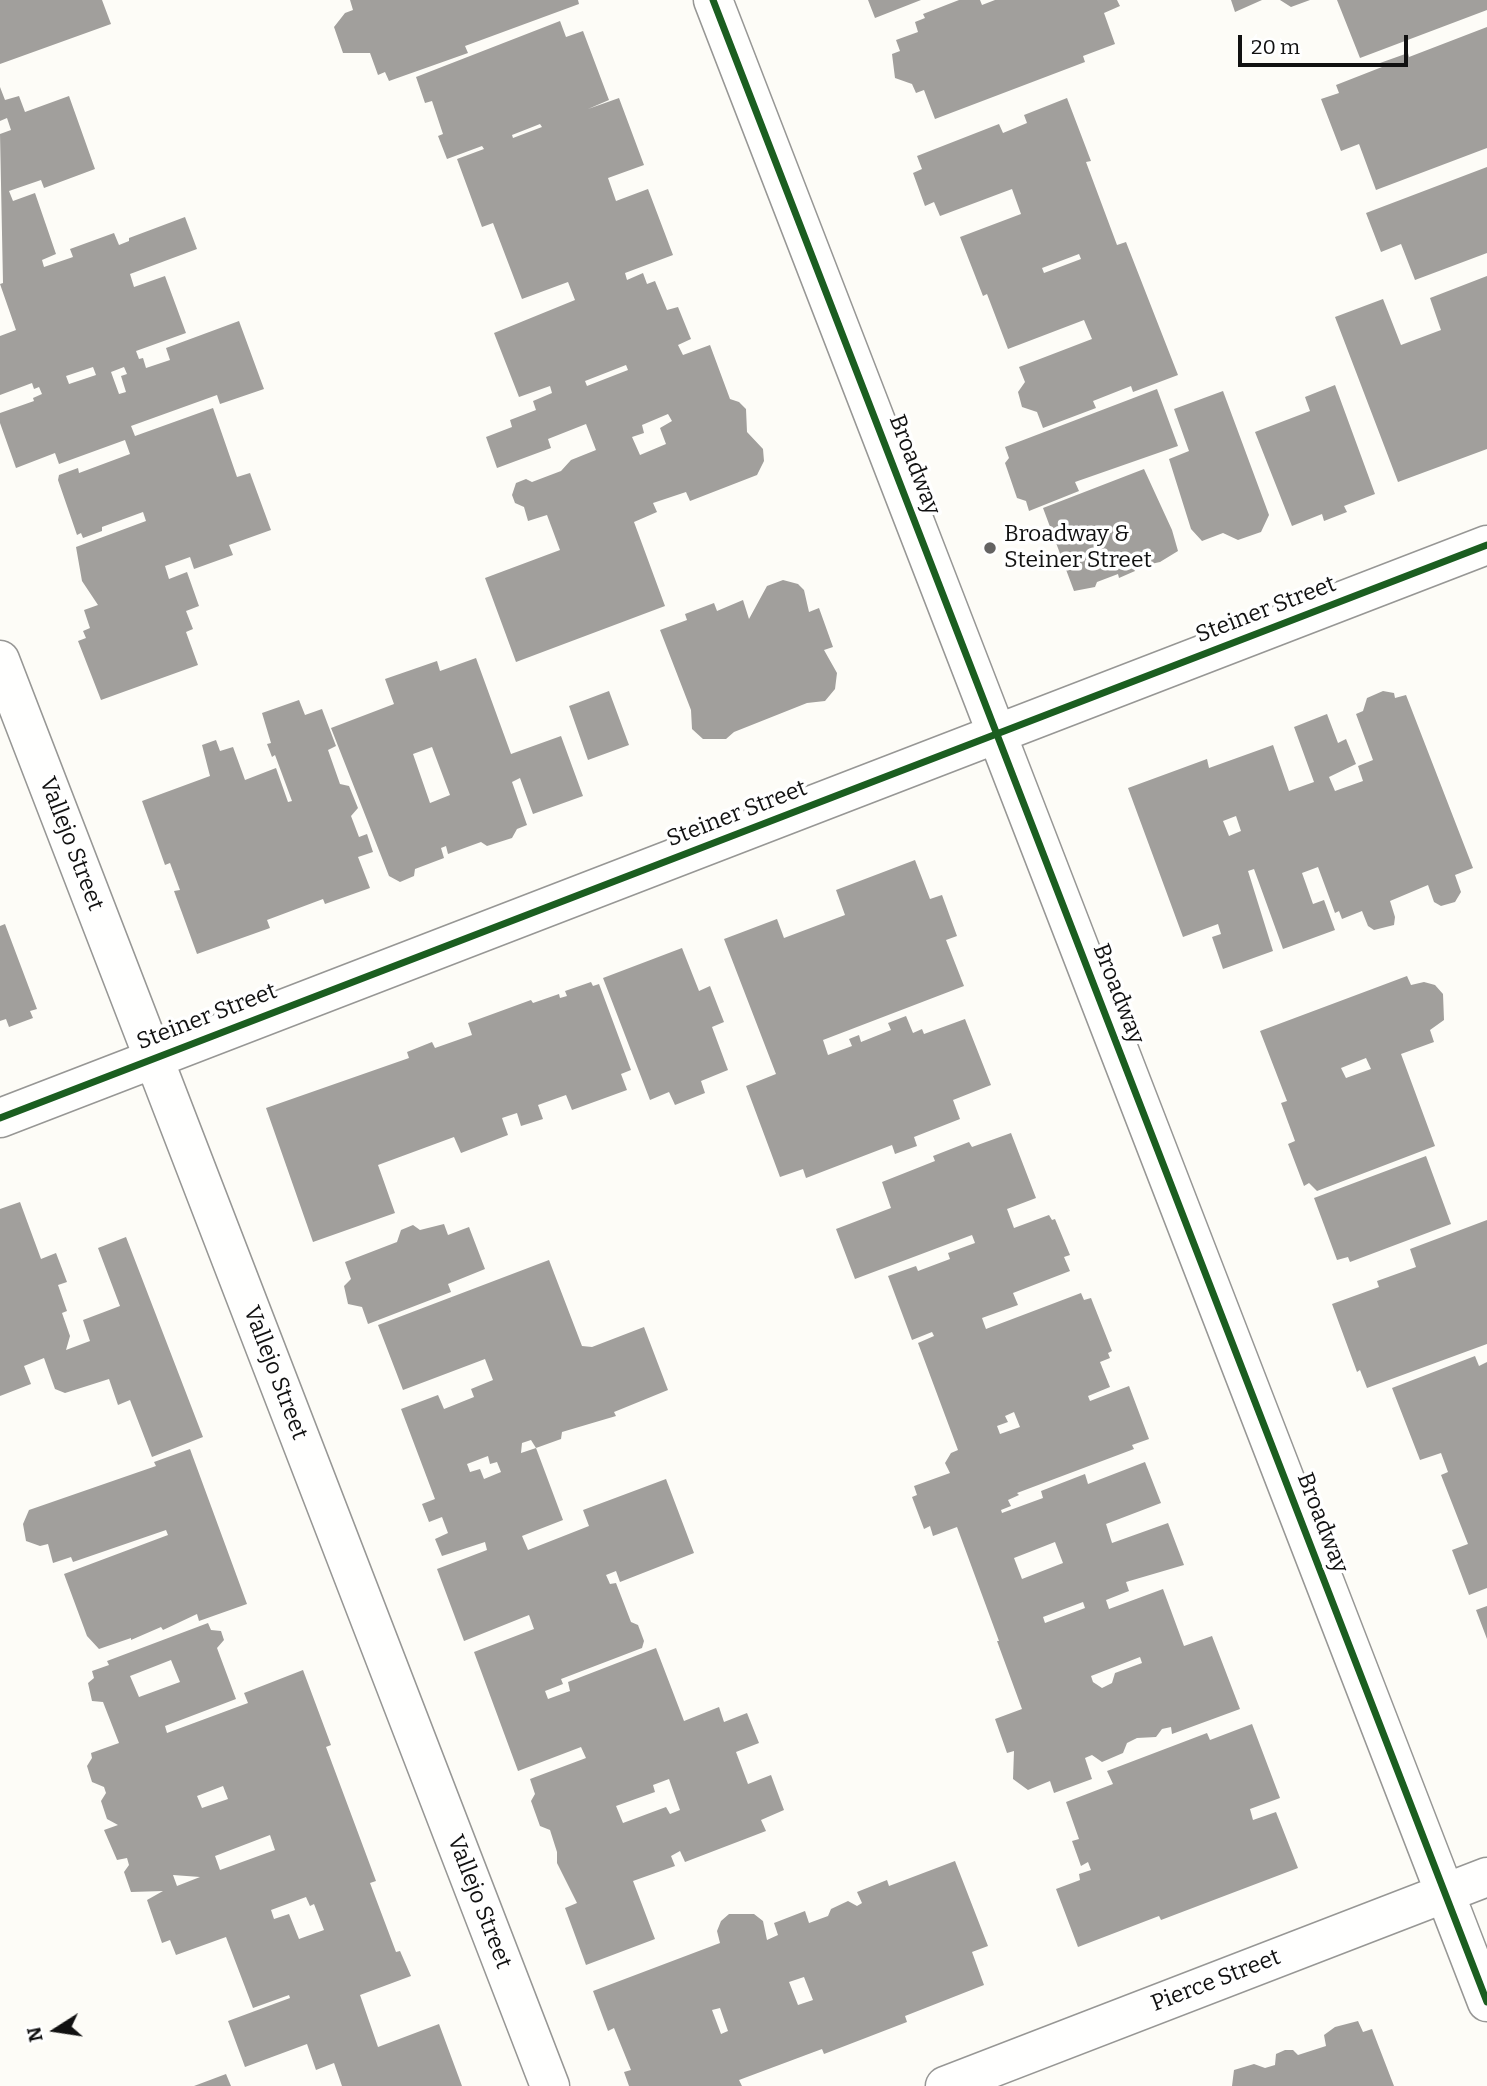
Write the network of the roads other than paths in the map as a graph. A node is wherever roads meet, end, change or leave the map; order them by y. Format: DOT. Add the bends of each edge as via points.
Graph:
graph roads {
  1 [pos="713,0"];
  2 [pos="1487,545"];
  3 [pos="0,660"];
  4 [pos="997,734"];
  5 [pos="154,1058"];
  6 [pos="0,1118"];
  7 [pos="1487,1877"];
  8 [pos="1445,1893"];
  9 [pos="1487,2002"];
  10 [pos="550,2086"];
  11 [pos="945,2086"];
  1 -- 4 [label="street, Broadway"];
  2 -- 4 [label="street, Steiner Street"];
  3 -- 5 [label="street, Vallejo Street"];
  4 -- 5 [label="street, Steiner Street"];
  4 -- 8 [label="street, Broadway"];
  5 -- 6 [label="street, Steiner Street"];
  5 -- 10 [label="street, Vallejo Street"];
  7 -- 8 [label="street, Pierce Street"];
  8 -- 9 [label="street, Broadway"];
  8 -- 11 [label="street, Pierce Street"];
}
